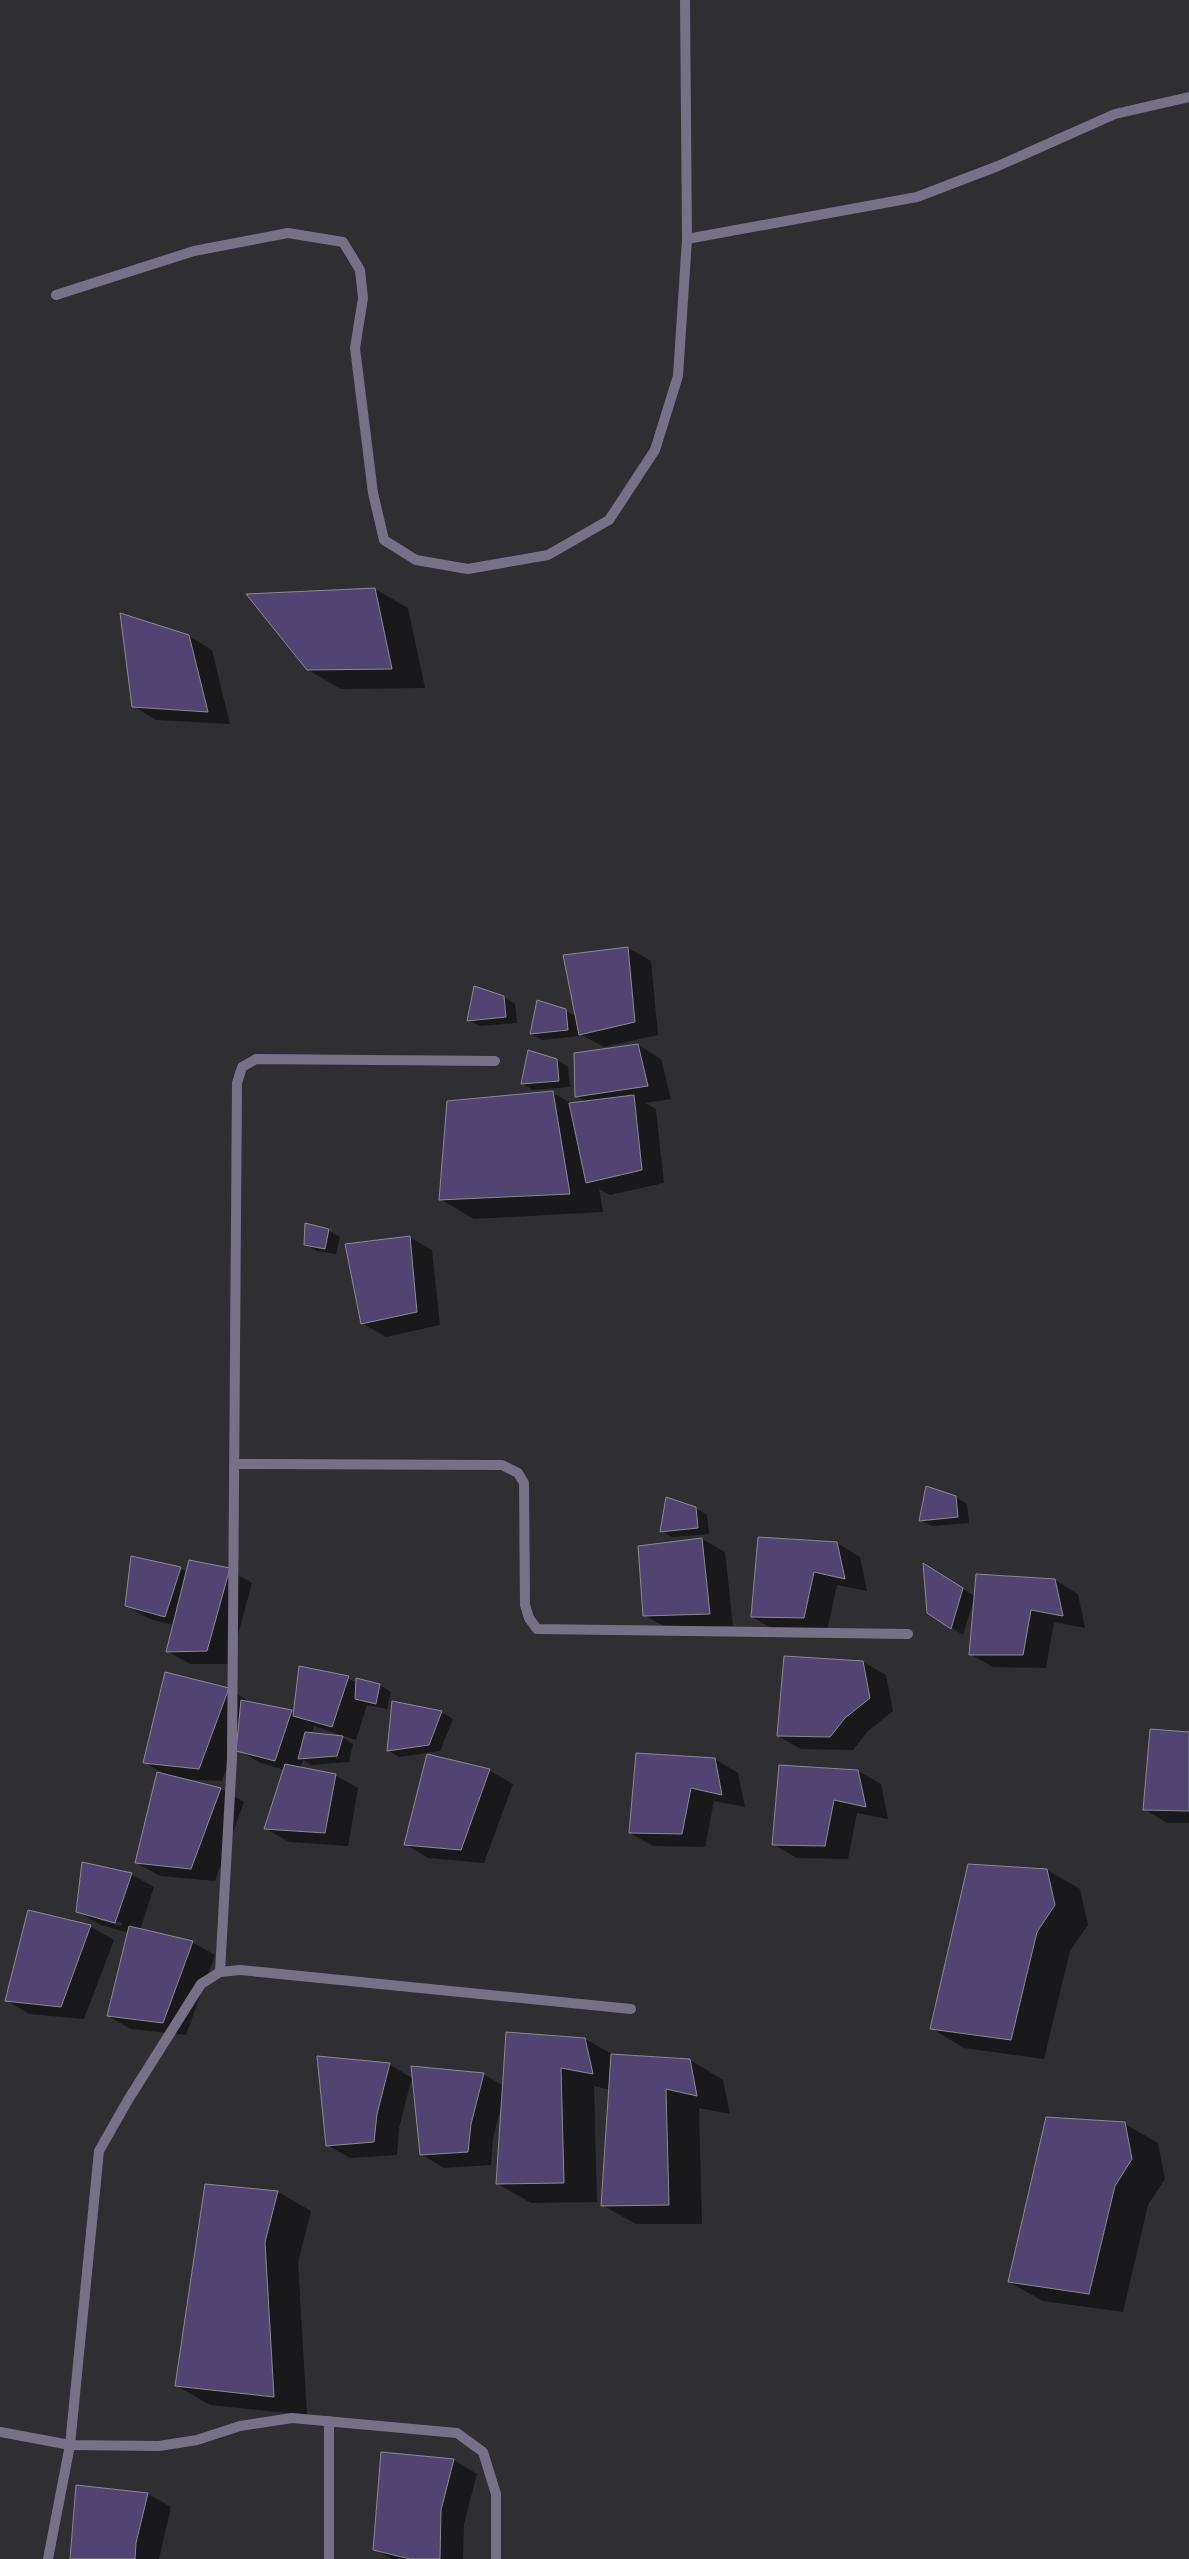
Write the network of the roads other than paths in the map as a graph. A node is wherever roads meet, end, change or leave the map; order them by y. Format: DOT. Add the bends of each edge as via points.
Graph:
graph roads {
  1 [pos="685,0"];
  2 [pos="1189,97"];
  3 [pos="687,239"];
  4 [pos="56,295"];
  5 [pos="496,1061"];
  6 [pos="236,1464"];
  7 [pos="908,1634"];
  8 [pos="220,1972"];
  9 [pos="631,2010"];
  10 [pos="329,2421"];
  11 [pos="0,2432"];
  12 [pos="70,2445"];
  13 [pos="48,2559"];
  14 [pos="329,2559"];
  15 [pos="496,2559"];
  1 -- 3 [label="street"];
  2 -- 3 [label="street" via="1115,114 998,166 917,197"];
  3 -- 4 [label="street" via="678,376 655,450 609,520 548,555 468,569 416,560 384,540 373,493 355,348 363,298 360,270 344,242 288,233 194,251"];
  5 -- 6 [label="street" via="256,1059 242,1067 237,1083"];
  6 -- 7 [label="street" via="502,1465 518,1473 524,1483 524,1605 537,1629"];
  6 -- 8 [label="street" via="232,1758"];
  8 -- 9 [label="street" via="240,1970"];
  8 -- 12 [label="street" via="201,1984 99,2151"];
  10 -- 12 [label="street" via="292,2418 240,2426 197,2440 159,2446"];
  10 -- 14 [label="street"];
  10 -- 15 [label="street" via="457,2434 482,2452 496,2494"];
  11 -- 12 [label="street"];
  12 -- 13 [label="street"];
}
